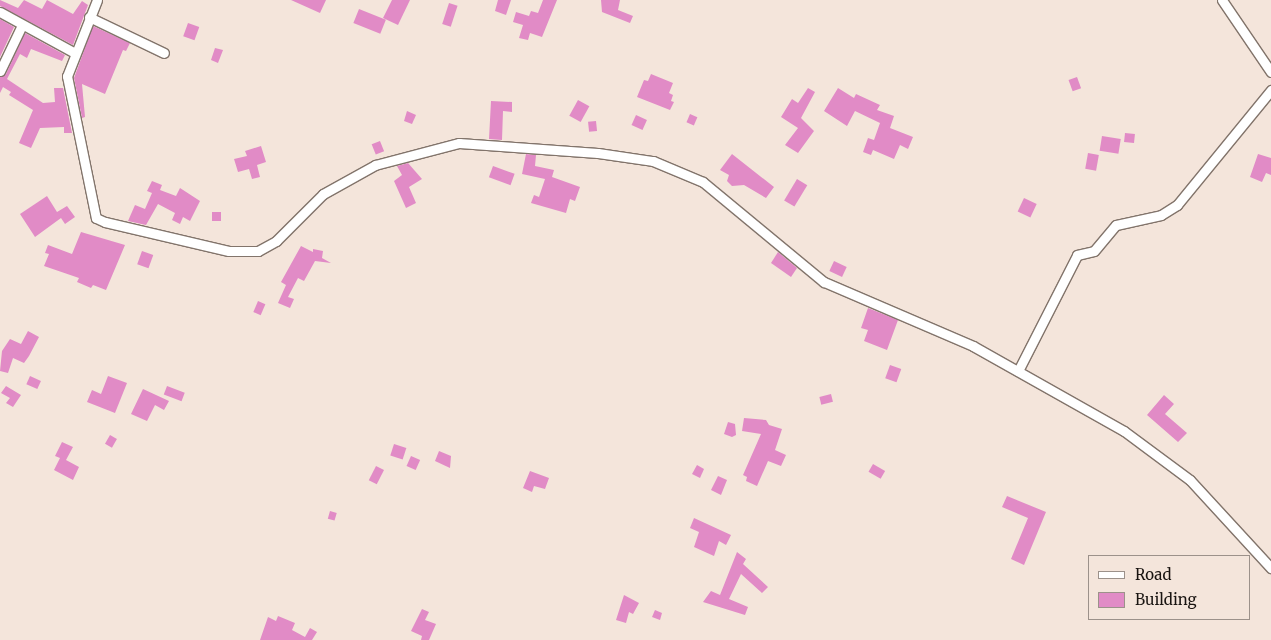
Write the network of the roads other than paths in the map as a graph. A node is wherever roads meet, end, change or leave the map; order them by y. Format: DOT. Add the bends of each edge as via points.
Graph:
graph roads {
  1 [pos="97,0"];
  2 [pos="1222,0"];
  3 [pos="0,12"];
  4 [pos="89,17"];
  5 [pos="22,25"];
  6 [pos="75,53"];
  7 [pos="164,53"];
  8 [pos="0,71"];
  9 [pos="1271,72"];
  10 [pos="1271,90"];
  11 [pos="1018,371"];
  12 [pos="1271,568"];
  1 -- 4 [label="street"];
  2 -- 9 [label="street"];
  3 -- 5 [label="street"];
  4 -- 6 [label="street"];
  4 -- 7 [label="street"];
  5 -- 6 [label="street"];
  5 -- 8 [label="street"];
  6 -- 11 [label="street" via="68,76 96,218 115,226 229,251 258,251 276,241 323,194 375,165 459,143 598,153 653,161 703,182 824,282 973,346"];
  10 -- 11 [label="street" via="1177,206 1161,215 1116,225 1094,251 1077,254"];
  11 -- 12 [label="street" via="1124,431 1190,480"];
}
